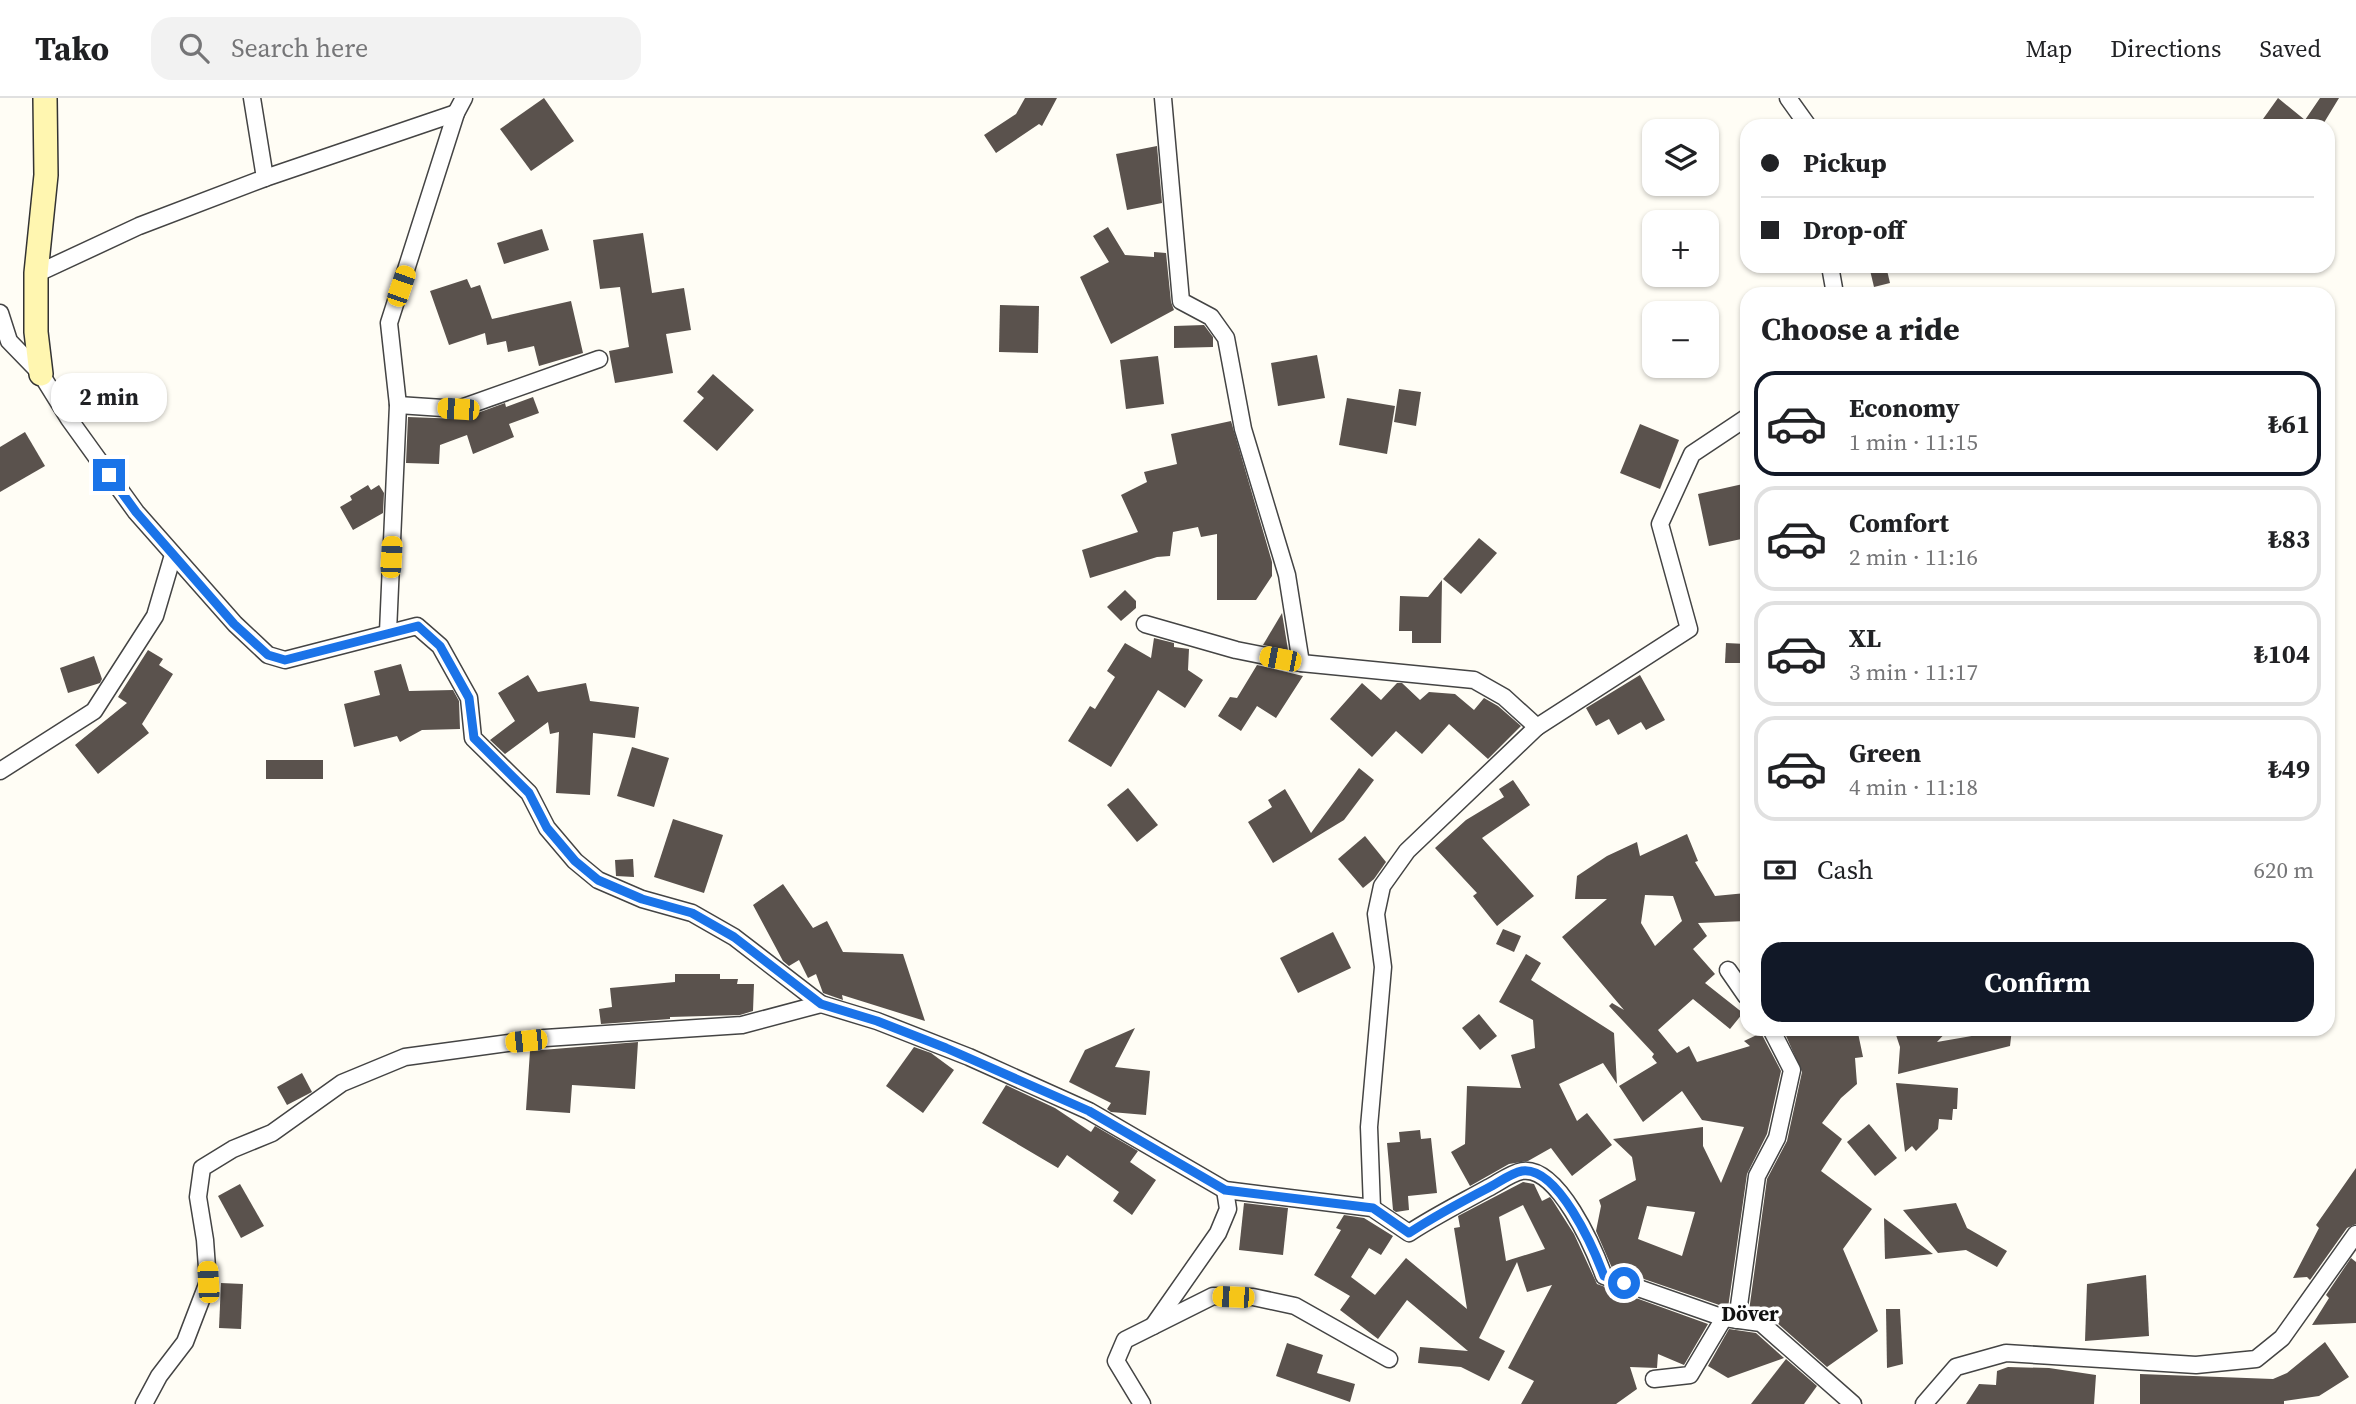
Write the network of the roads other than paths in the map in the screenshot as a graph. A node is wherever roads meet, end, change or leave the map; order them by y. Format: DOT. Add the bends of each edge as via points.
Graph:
graph roads {
  1 [pos="45,98"];
  2 [pos="253,98"];
  3 [pos="464,98"];
  4 [pos="1163,98"];
  5 [pos="1788,98"];
  6 [pos="456,113"];
  7 [pos="1803,119"];
  8 [pos="265,178"];
  9 [pos="36,274"];
  10 [pos="0,313"];
  11 [pos="599,359"];
  12 [pos="41,374"];
  13 [pos="398,405"];
  14 [pos="1740,422"];
  15 [pos="173,555"];
  16 [pos="1144,624"];
  17 [pos="387,632"];
  18 [pos="1301,663"];
  19 [pos="1537,727"];
  20 [pos="0,771"];
  21 [pos="1728,970"];
  22 [pos="1740,987"];
  23 [pos="821,1004"];
  24 [pos="1775,1036"];
  25 [pos="1225,1190"];
  26 [pos="1373,1208"];
  27 [pos="2356,1234"];
  28 [pos="1731,1319"];
  29 [pos="1153,1327"];
  30 [pos="1389,1359"];
  31 [pos="1654,1379"];
  32 [pos="144,1404"];
  33 [pos="1142,1404"];
  34 [pos="1853,1404"];
  35 [pos="1924,1404"];
  1 -- 9 [label="street" via="46,175"];
  2 -- 8 [label="street"];
  3 -- 6 [label="street"];
  4 -- 18 [label="street" via="1181,301 1211,317 1226,338 1243,429 1287,575"];
  5 -- 7 [label="street"];
  6 -- 8 [label="street"];
  6 -- 13 [label="street" via="389,323"];
  8 -- 9 [label="street" via="139,226"];
  9 -- 12 [label="street"];
  10 -- 12 [label="street" via="9,341"];
  11 -- 13 [label="street" via="458,409"];
  12 -- 15 [label="street" via="136,512"];
  13 -- 17 [label="street"];
  14 -- 19 [label="street" via="1692,454 1660,524 1689,629"];
  15 -- 17 [label="street" via="268,655 285,660"];
  15 -- 20 [label="street" via="156,616 94,711"];
  16 -- 18 [label="street"];
  17 -- 23 [label="street" via="418,626 440,646 469,698 474,738 529,793 547,828 575,861 598,880 692,913 724,931"];
  18 -- 19 [label="street" via="1474,681 1504,697"];
  19 -- 26 [label="street" via="1407,851 1382,886 1377,914 1383,967 1369,1127"];
  21 -- 22 [label="street"];
  23 -- 25 [label="street" via="877,1021 1089,1111"];
  23 -- 32 [label="street" via="742,1025 545,1038 405,1057 342,1083 272,1133 202,1168 198,1198 208,1282 185,1342"];
  24 -- 28 [label="street" via="1792,1070 1777,1138 1757,1176"];
  25 -- 26 [label="street"];
  25 -- 29 [label="street" via="1228,1209 1218,1233"];
  26 -- 28 [label="street" via="1409,1233 1523,1171 1542,1175 1564,1198 1604,1276"];
  27 -- 35 [label="street" via="2282,1338 2256,1359 2196,1365 2006,1353 1956,1367"];
  28 -- 31 [label="street" via="1690,1375"];
  28 -- 34 [label="street" via="1761,1323"];
  29 -- 30 [label="street" via="1213,1296 1253,1297 1295,1306"];
  29 -- 33 [label="street" via="1125,1340 1116,1362"];
}
